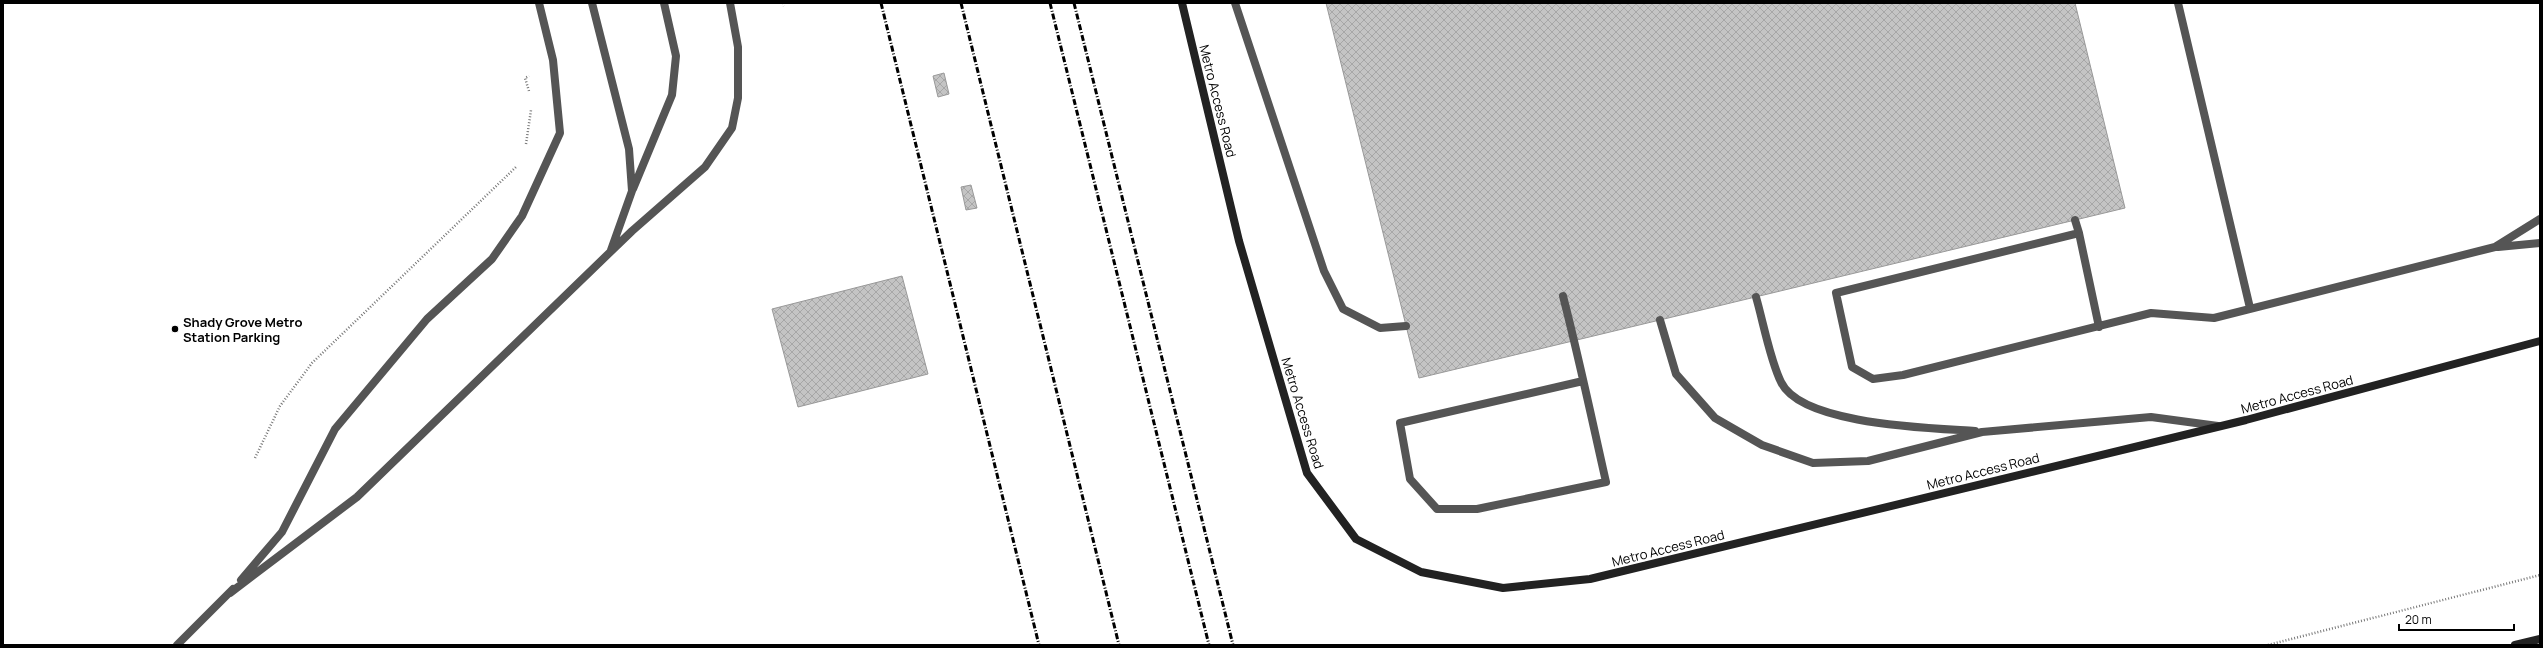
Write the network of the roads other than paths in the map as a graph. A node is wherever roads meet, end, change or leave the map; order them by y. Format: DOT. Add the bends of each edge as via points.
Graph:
graph roads {
  1 [pos="539,3"];
  2 [pos="592,3"];
  3 [pos="664,3"];
  4 [pos="730,3"];
  5 [pos="1182,3"];
  6 [pos="1235,3"];
  7 [pos="2178,3"];
  8 [pos="632,192"];
  9 [pos="2540,219"];
  10 [pos="2075,220"];
  11 [pos="2079,233"];
  12 [pos="2540,243"];
  13 [pos="2495,247"];
  14 [pos="610,252"];
  15 [pos="1563,296"];
  16 [pos="1756,297"];
  17 [pos="2250,308"];
  18 [pos="1660,320"];
  19 [pos="1406,326"];
  20 [pos="2099,327"];
  21 [pos="2540,341"];
  22 [pos="1583,381"];
  23 [pos="2219,426"];
  24 [pos="1982,432"];
  25 [pos="230,593"];
  26 [pos="2540,638"];
  27 [pos="177,645"];
  28 [pos="2515,645"];
  1 -- 25 [label="lane" via="553,60 560,133 522,216 492,259 427,319 335,429 282,532"];
  2 -- 8 [label="lane" via="629,149"];
  3 -- 8 [label="lane" via="676,56 672,95"];
  4 -- 14 [label="lane" via="738,47 738,98 732,128 705,167"];
  5 -- 23 [label="main road, Metro Access Road" via="1239,241 1307,473 1356,539 1421,572 1503,588 1590,579"];
  6 -- 19 [label="lane" via="1324,271 1343,309 1380,328"];
  7 -- 17 [label="lane"];
  8 -- 14 [label="lane"];
  9 -- 13 [label="lane"];
  10 -- 11 [label="lane"];
  11 -- 20 [label="lane"];
  11 -- 20 [label="lane" via="1836,293 1845,337 1852,367 1873,379 1903,375"];
  12 -- 13 [label="lane"];
  13 -- 17 [label="lane"];
  14 -- 25 [label="lane" via="357,497"];
  15 -- 22 [label="lane"];
  16 -- 24 [label="lane" via="1781,383 1804,404 1861,422"];
  17 -- 20 [label="lane" via="2214,318 2151,313"];
  18 -- 24 [label="lane" via="1676,374 1715,418 1762,445 1813,463 1868,461"];
  21 -- 23 [label="main road, Metro Access Road"];
  22 -- 22 [label="lane" via="1606,482 1477,509 1437,509 1410,479 1400,423"];
  23 -- 24 [label="lane" via="2151,417"];
  25 -- 27 [label="lane"];
  26 -- 28 [label="main road"];
}
